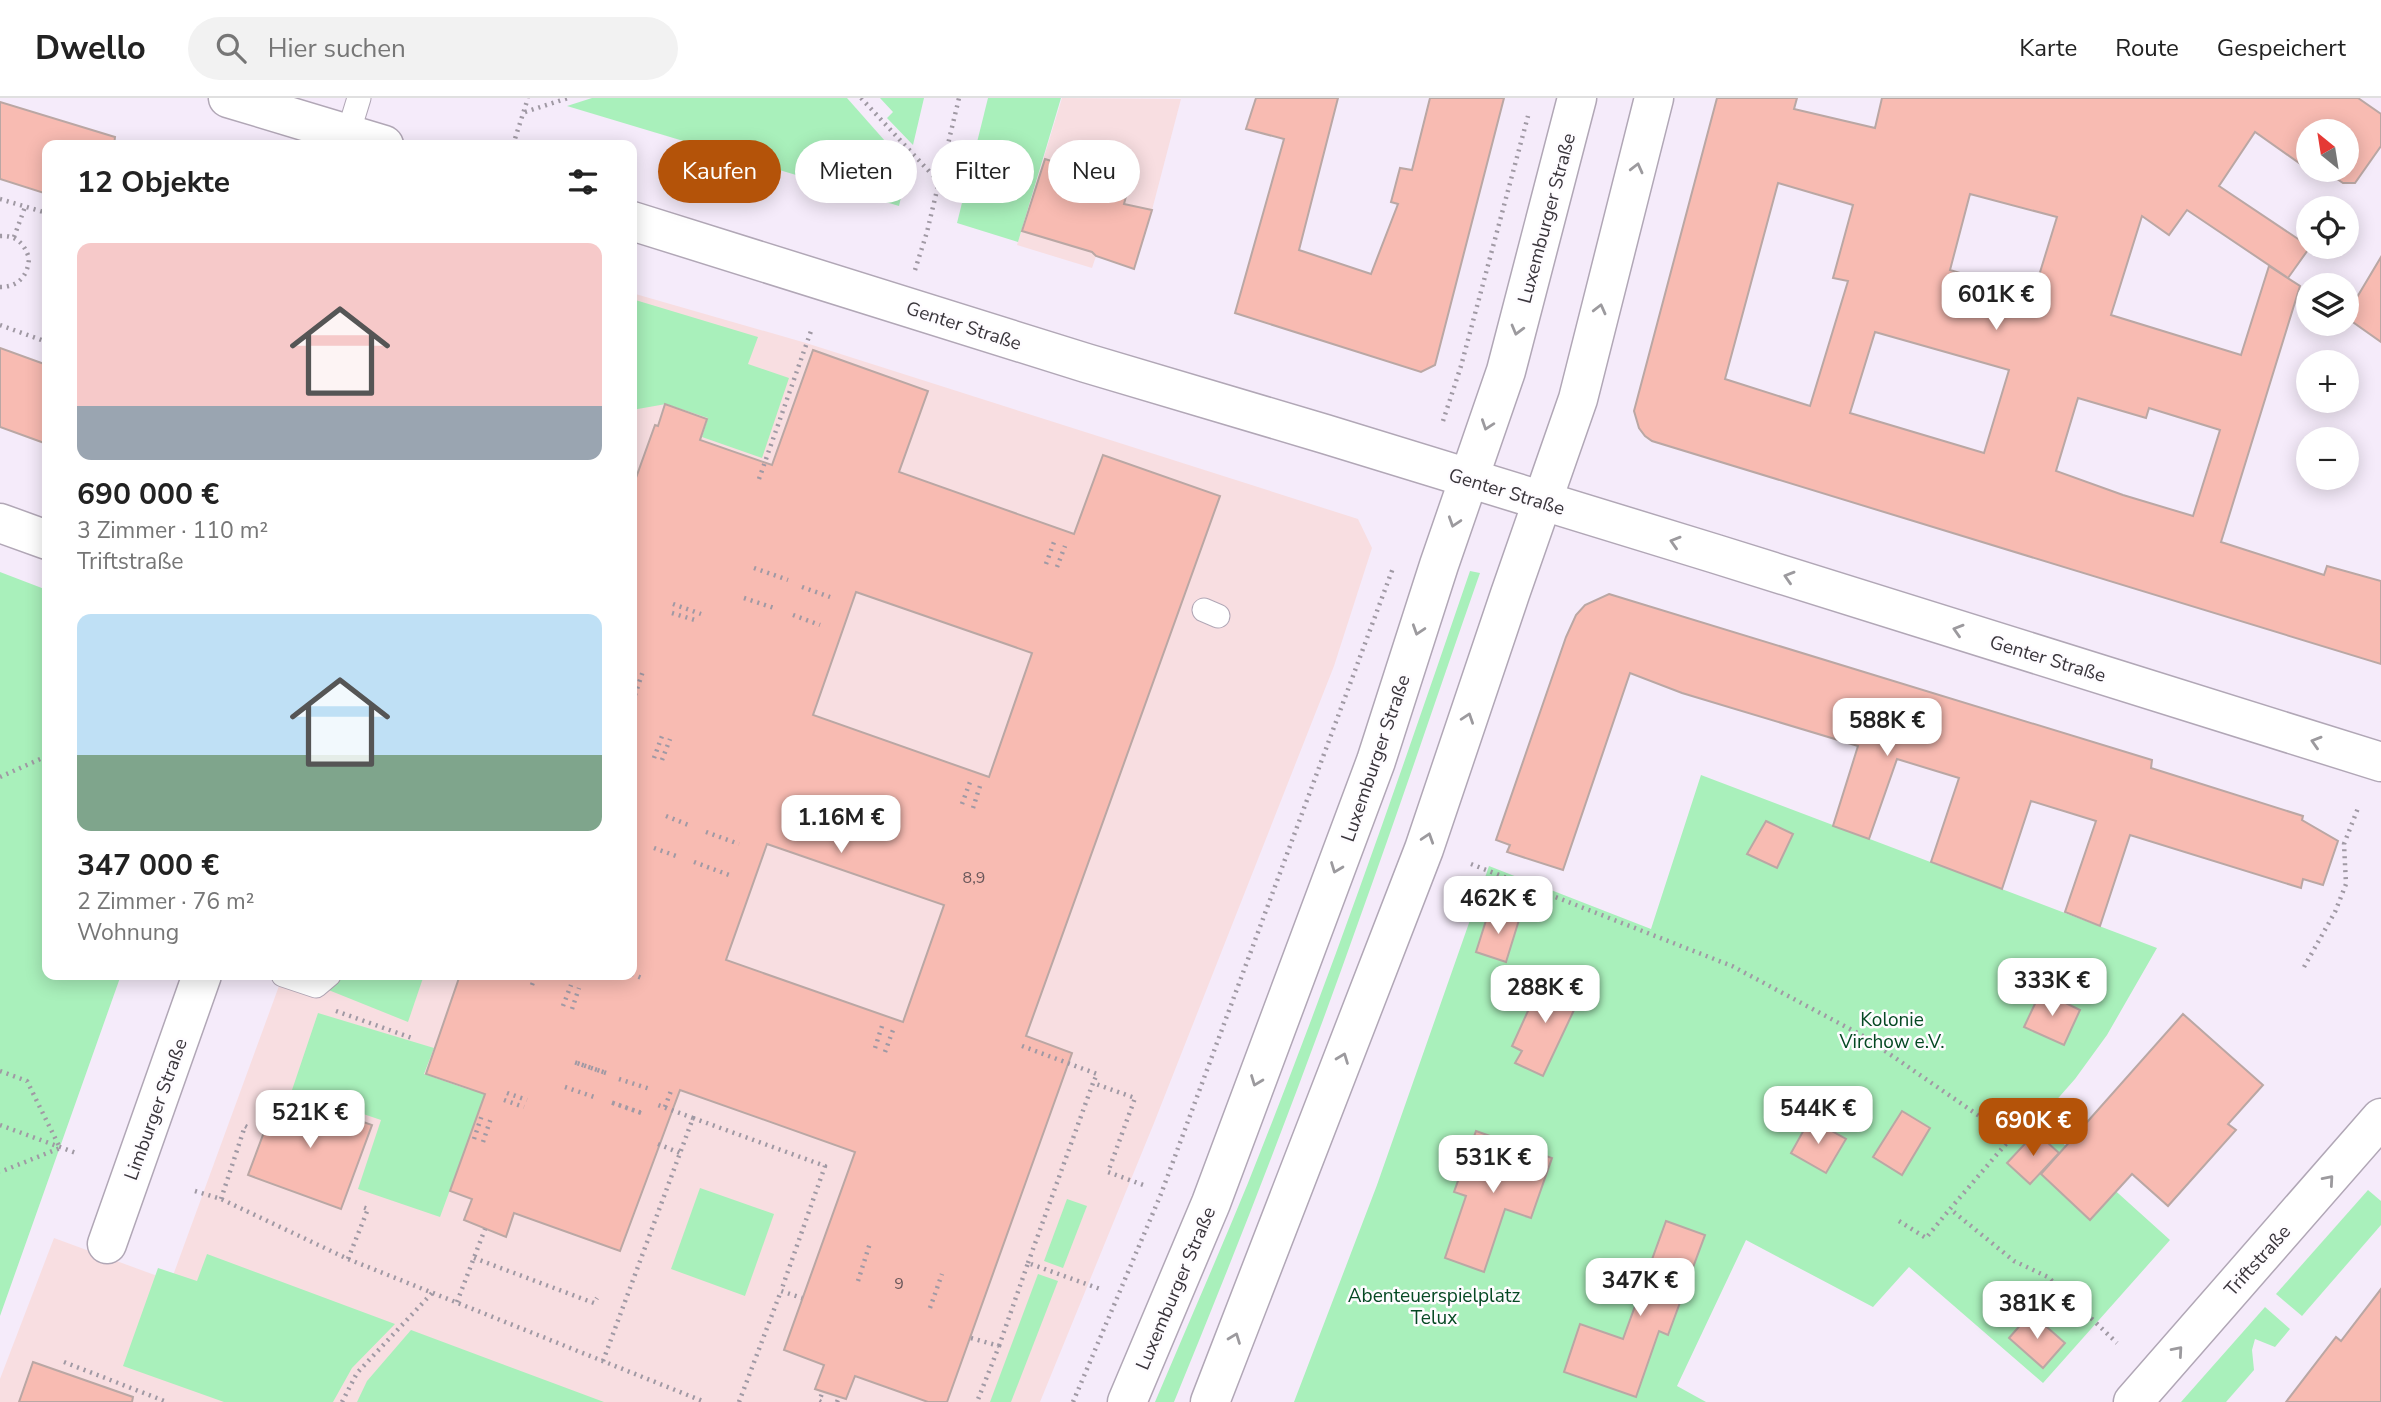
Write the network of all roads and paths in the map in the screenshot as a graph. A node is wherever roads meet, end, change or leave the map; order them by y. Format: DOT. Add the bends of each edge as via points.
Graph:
graph roads {
  1 [pos="228,98"];
  2 [pos="359,98"];
  3 [pos="528,98"];
  4 [pos="568,98"];
  5 [pos="860,98"];
  6 [pos="959,98"];
  7 [pos="1577,98"];
  8 [pos="1654,98"];
  9 [pos="1529,111"];
  10 [pos="524,112"];
  11 [pos="348,134"];
  12 [pos="368,140"];
  13 [pos="515,140"];
  14 [pos="949,140"];
  15 [pos="931,173"];
  16 [pos="0,199"];
  17 [pos="934,203"];
  18 [pos="25,207"];
  19 [pos="42,212"];
  20 [pos="637,223"];
  21 [pos="927,232"];
  22 [pos="0,236"];
  23 [pos="14,237"];
  24 [pos="0,287"];
  25 [pos="0,325"];
  26 [pos="811,331"];
  27 [pos="42,340"];
  28 [pos="1461,366"];
  29 [pos="759,479"];
  30 [pos="1468,479"];
  31 [pos="1542,502"];
  32 [pos="0,523"];
  33 [pos="42,538"];
  34 [pos="1055,542"];
  35 [pos="1065,547"];
  36 [pos="1397,559"];
  37 [pos="1046,564"];
  38 [pos="754,568"];
  39 [pos="1057,568"];
  40 [pos="788,580"];
  41 [pos="803,586"];
  42 [pos="828,595"];
  43 [pos="673,604"];
  44 [pos="770,607"];
  45 [pos="777,609"];
  46 [pos="672,613"];
  47 [pos="701,614"];
  48 [pos="793,615"];
  49 [pos="698,621"];
  50 [pos="818,624"];
  51 [pos="643,671"];
  52 [pos="637,689"];
  53 [pos="662,736"];
  54 [pos="670,739"];
  55 [pos="42,758"];
  56 [pos="654,758"];
  57 [pos="662,760"];
  58 [pos="2381,762"];
  59 [pos="0,777"];
  60 [pos="970,782"];
  61 [pos="980,786"];
  62 [pos="962,804"];
  63 [pos="972,808"];
  64 [pos="2358,808"];
  65 [pos="666,816"];
  66 [pos="691,826"];
  67 [pos="706,832"];
  68 [pos="740,844"];
  69 [pos="654,848"];
  70 [pos="679,857"];
  71 [pos="694,862"];
  72 [pos="1471,864"];
  73 [pos="729,875"];
  74 [pos="2304,967"];
  75 [pos="637,976"];
  76 [pos="644,979"];
  77 [pos="200,980"];
  78 [pos="298,980"];
  79 [pos="323,980"];
  80 [pos="534,980"];
  81 [pos="532,985"];
  82 [pos="571,985"];
  83 [pos="579,988"];
  84 [pos="564,1006"];
  85 [pos="331,1009"];
  86 [pos="572,1009"];
  87 [pos="882,1026"];
  88 [pos="893,1030"];
  89 [pos="412,1038"];
  90 [pos="1022,1046"];
  91 [pos="875,1048"];
  92 [pos="885,1052"];
  93 [pos="574,1063"];
  94 [pos="0,1071"];
  95 [pos="606,1073"];
  96 [pos="618,1079"];
  97 [pos="1094,1083"];
  98 [pos="672,1088"];
  99 [pos="650,1089"];
  100 [pos="507,1093"];
  101 [pos="597,1098"];
  102 [pos="504,1100"];
  103 [pos="527,1100"];
  104 [pos="658,1105"];
  105 [pos="524,1107"];
  106 [pos="665,1107"];
  107 [pos="641,1113"];
  108 [pos="482,1115"];
  109 [pos="491,1118"];
  110 [pos="693,1118"];
  111 [pos="2381,1118"];
  112 [pos="0,1125"];
  113 [pos="249,1128"];
  114 [pos="474,1139"];
  115 [pos="483,1142"];
  116 [pos="658,1144"];
  117 [pos="60,1148"];
  118 [pos="76,1153"];
  119 [pos="680,1153"];
  120 [pos="0,1172"];
  121 [pos="1146,1186"];
  122 [pos="195,1191"];
  123 [pos="221,1199"];
  124 [pos="360,1206"];
  125 [pos="1950,1209"];
  126 [pos="1899,1221"];
  127 [pos="485,1229"];
  128 [pos="870,1243"];
  129 [pos="107,1244"];
  130 [pos="474,1258"];
  131 [pos="348,1259"];
  132 [pos="1028,1263"];
  133 [pos="942,1274"];
  134 [pos="858,1281"];
  135 [pos="1103,1290"];
  136 [pos="781,1291"];
  137 [pos="433,1292"];
  138 [pos="597,1298"];
  139 [pos="802,1298"];
  140 [pos="457,1303"];
  141 [pos="930,1308"];
  142 [pos="971,1338"];
  143 [pos="2117,1343"];
  144 [pos="999,1346"];
  145 [pos="603,1361"];
  146 [pos="64,1362"];
  147 [pos="823,1391"];
  148 [pos="688,1399"];
  149 [pos="167,1402"];
  150 [pos="342,1402"];
  151 [pos="705,1402"];
  152 [pos="740,1402"];
  153 [pos="821,1402"];
  154 [pos="977,1402"];
  155 [pos="1073,1402"];
  156 [pos="1127,1402"];
  157 [pos="1210,1402"];
  158 [pos="2133,1402"];
  1 -- 11 [label="main road"];
  2 -- 11 [label="lane"];
  3 -- 10 [label="path"];
  4 -- 10 [label="path"];
  5 -- 15 [label="path"];
  6 -- 14 [label="path"];
  7 -- 30 [label="main road, Luxemburger Straße, one-way" via="1506,370"];
  31 -- 8 [label="main road, one-way" via="1578,399"];
  9 -- 28 [label="path"];
  10 -- 13 [label="path"];
  11 -- 12 [label="main road"];
  16 -- 18 [label="path"];
  17 -- 21 [label="path"];
  18 -- 19 [label="path"];
  18 -- 23 [label="path"];
  20 -- 30 [label="main road, Genter Straße"];
  22 -- 23 [label="path"];
  23 -- 24 [label="path" via="26,250 29,267 20,281"];
  25 -- 27 [label="path"];
  26 -- 29 [label="path"];
  30 -- 31 [label="main road, Genter Straße"];
  30 -- 156 [label="main road, Luxemburger Straße, one-way" via="1376,761 1210,1203"];
  58 -- 31 [label="main road, Genter Straße, one-way"];
  157 -- 31 [label="main road, one-way" via="1424,849"];
  32 -- 33 [label="main road"];
  34 -- 37 [label="path"];
  35 -- 39 [label="path"];
  36 -- 155 [label="path" via="1161,1194"];
  38 -- 40 [label="path"];
  41 -- 42 [label="path"];
  43 -- 47 [label="path"];
  44 -- 45 [label="path" via="744,598"];
  46 -- 49 [label="path"];
  48 -- 50 [label="path"];
  51 -- 52 [label="path"];
  53 -- 56 [label="path"];
  54 -- 57 [label="path"];
  55 -- 59 [label="path"];
  60 -- 62 [label="path"];
  61 -- 63 [label="path"];
  64 -- 74 [label="path" via="2344,844 2346,884"];
  65 -- 66 [label="path"];
  67 -- 68 [label="path"];
  69 -- 70 [label="path"];
  71 -- 73 [label="path"];
  72 -- 125 [label="path" via="1732,966 1865,1037 2011,1138"];
  75 -- 76 [label="path"];
  77 -- 129 [label="main road, Limburger Straße"];
  78 -- 79 [label="lane" via="316,986"];
  80 -- 81 [label="path"];
  82 -- 84 [label="path"];
  83 -- 86 [label="path"];
  85 -- 89 [label="path"];
  87 -- 91 [label="path"];
  88 -- 92 [label="path"];
  90 -- 97 [label="path" via="1097,1074"];
  93 -- 95 [label="path"];
  94 -- 117 [label="path" via="27,1081"];
  96 -- 99 [label="path"];
  97 -- 121 [label="path" via="1135,1098 1108,1172"];
  97 -- 132 [label="path"];
  98 -- 106 [label="path"];
  100 -- 103 [label="path"];
  101 -- 101 [label="path" via="565,1087"];
  102 -- 105 [label="path"];
  104 -- 106 [label="path"];
  106 -- 110 [label="path"];
  107 -- 107 [label="path" via="610,1102"];
  108 -- 114 [label="path"];
  109 -- 115 [label="path"];
  110 -- 119 [label="path"];
  110 -- 136 [label="path" via="825,1166"];
  158 -- 111 [label="main road, Triftstraße, one-way"];
  112 -- 117 [label="path"];
  113 -- 123 [label="path" via="245,1126"];
  116 -- 119 [label="path"];
  117 -- 118 [label="path"];
  117 -- 120 [label="path"];
  119 -- 145 [label="path"];
  122 -- 123 [label="path"];
  123 -- 131 [label="path"];
  124 -- 131 [label="path" via="368,1209"];
  125 -- 126 [label="path" via="1926,1238"];
  125 -- 143 [label="path" via="2014,1261 2048,1278"];
  127 -- 130 [label="path"];
  128 -- 134 [label="path"];
  130 -- 138 [label="path" via="594,1303"];
  130 -- 140 [label="path"];
  131 -- 137 [label="path"];
  132 -- 135 [label="path"];
  132 -- 144 [label="path"];
  133 -- 141 [label="path"];
  136 -- 139 [label="path"];
  136 -- 152 [label="path"];
  137 -- 140 [label="path"];
  137 -- 150 [label="path" via="357,1373"];
  140 -- 145 [label="path"];
  142 -- 144 [label="path"];
  144 -- 154 [label="path"];
  145 -- 148 [label="path"];
  146 -- 149 [label="path"];
  147 -- 153 [label="path"];
  148 -- 151 [label="path"];
}
